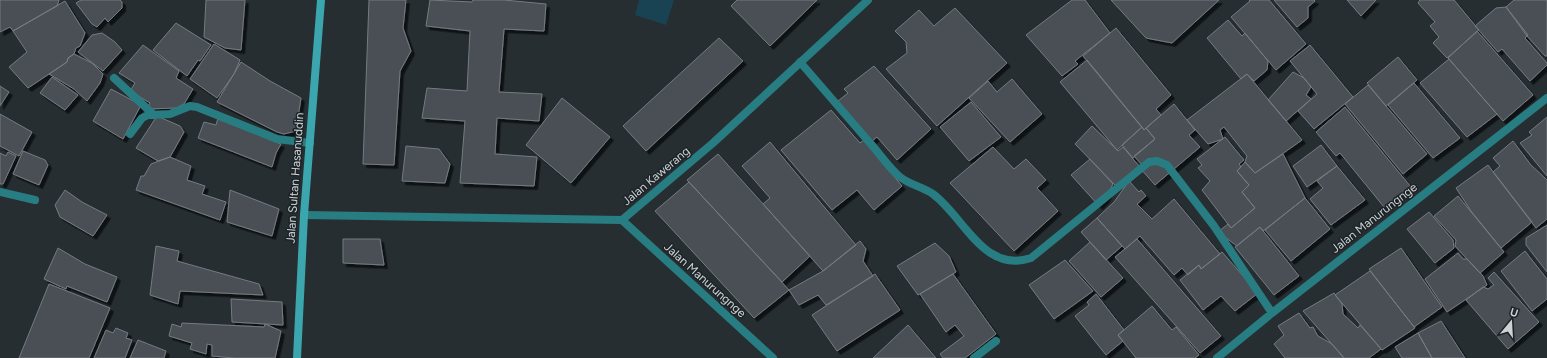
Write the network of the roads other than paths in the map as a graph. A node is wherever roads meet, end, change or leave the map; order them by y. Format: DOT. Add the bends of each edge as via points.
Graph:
graph roads {
  1 [pos="321,0"];
  2 [pos="868,0"];
  3 [pos="800,62"];
  4 [pos="114,78"];
  5 [pos="1547,98"];
  6 [pos="154,115"];
  7 [pos="130,134"];
  8 [pos="310,143"];
  9 [pos="0,192"];
  10 [pos="35,200"];
  11 [pos="304,214"];
  12 [pos="622,220"];
  13 [pos="1272,313"];
  14 [pos="996,341"];
  15 [pos="297,358"];
  16 [pos="773,358"];
  17 [pos="974,358"];
  18 [pos="1217,358"];
  1 -- 8 [label="main road, Jalan Sultan Hasanuddin"];
  2 -- 3 [label="street, Jalan Kawerang"];
  3 -- 12 [label="street, Jalan Kawerang" via="713,143"];
  3 -- 13 [label="street" via="901,178 932,194 991,254 1003,260 1021,261 1031,258 1150,162 1157,161 1167,165 1214,226"];
  4 -- 6 [label="street"];
  5 -- 13 [label="street, Jalan Manurungnge"];
  6 -- 7 [label="street" via="142,118"];
  6 -- 8 [label="street" via="170,114 190,106 197,107 277,139"];
  8 -- 11 [label="main road, Jalan Sultan Hasanuddin"];
  9 -- 10 [label="street"];
  11 -- 12 [label="street, Jalan Kawerang"];
  11 -- 15 [label="main road, Jalan Sultan Hasanuddin"];
  12 -- 16 [label="street, Jalan Manurungnge"];
  13 -- 18 [label="street, Jalan Manurungnge"];
  14 -- 17 [label="street"];
}
